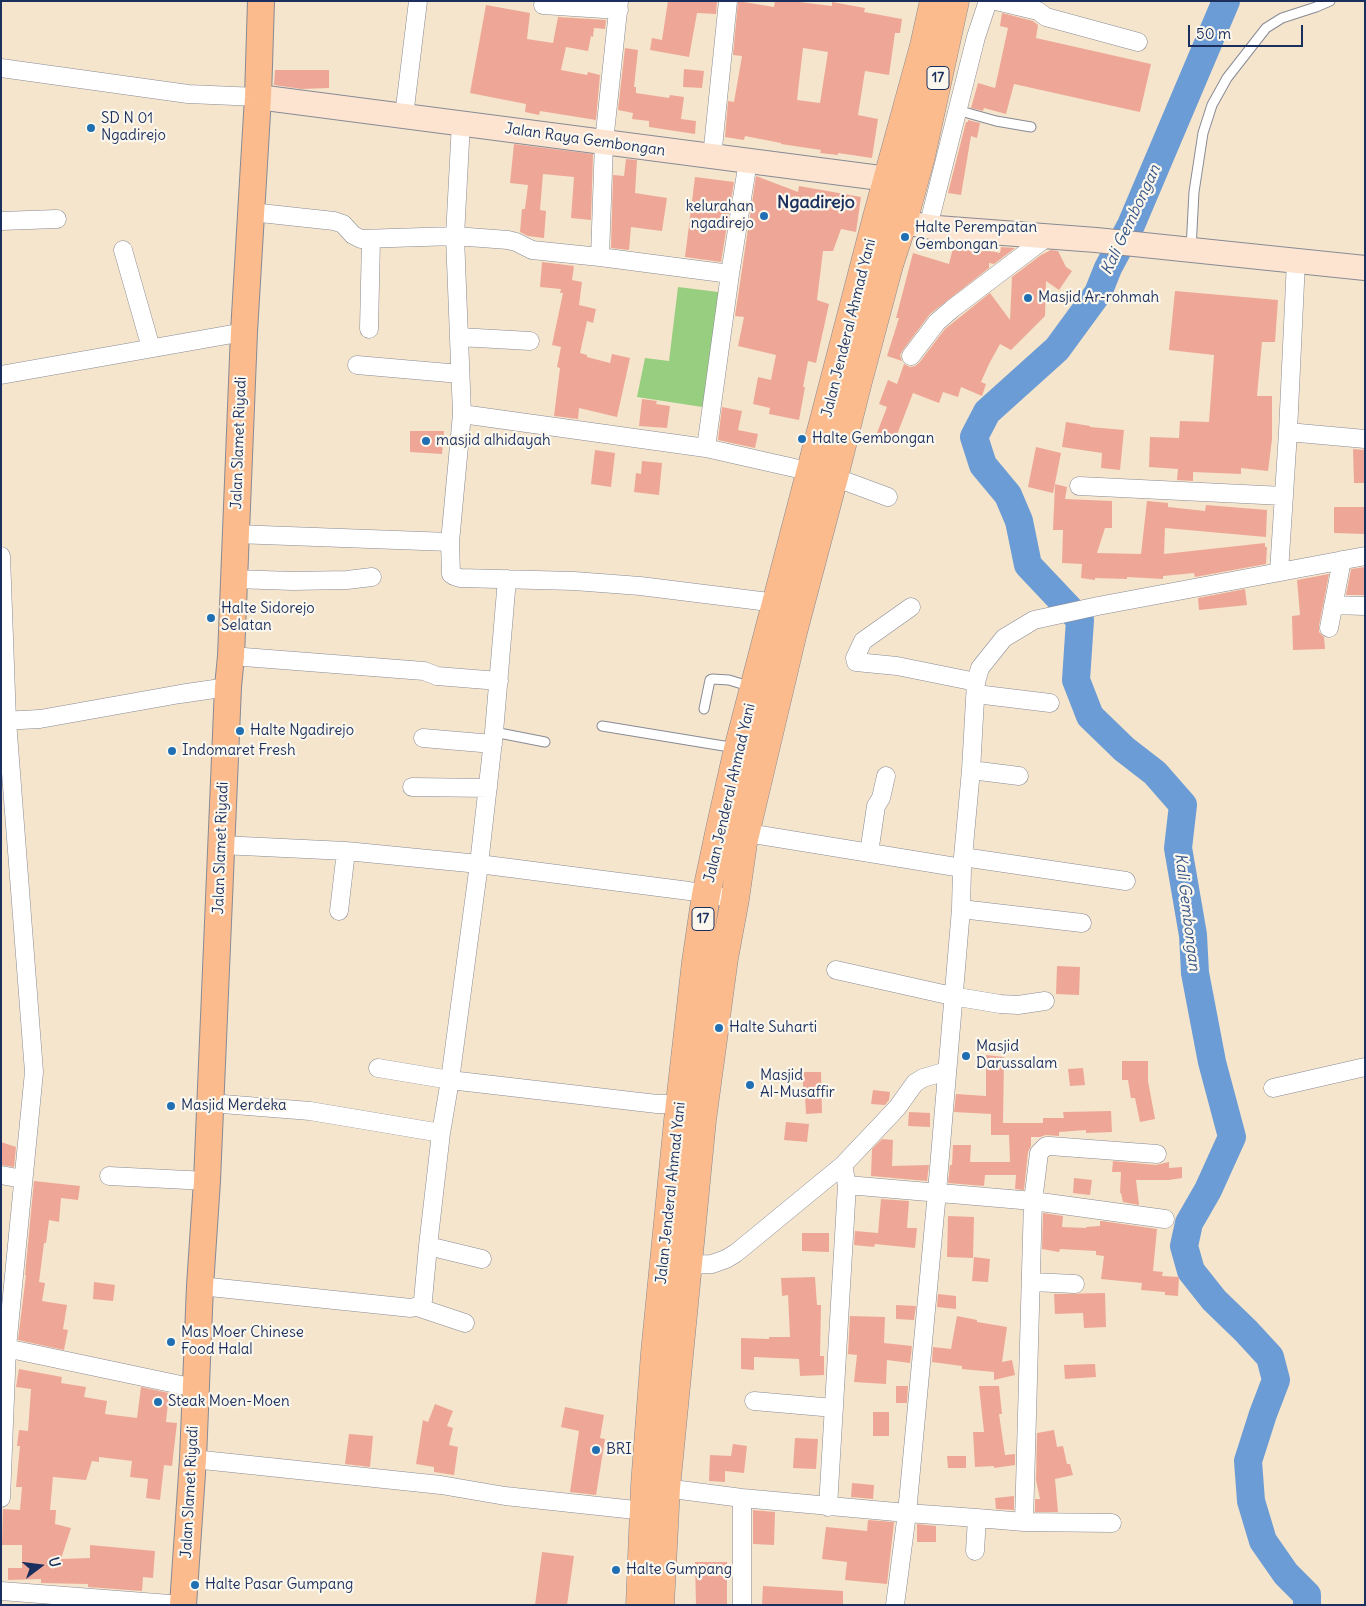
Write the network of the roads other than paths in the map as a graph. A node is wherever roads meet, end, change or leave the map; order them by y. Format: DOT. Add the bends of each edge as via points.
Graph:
graph roads {
  1 [pos="261,1"];
  2 [pos="418,1"];
  3 [pos="728,1"];
  4 [pos="934,1"];
  5 [pos="955,1"];
  6 [pos="988,1"];
  7 [pos="996,1"];
  8 [pos="1330,1"];
  9 [pos="543,5"];
  10 [pos="619,5"];
  11 [pos="1138,42"];
  12 [pos="1,68"];
  13 [pos="258,96"];
  14 [pos="957,110"];
  15 [pos="404,116"];
  16 [pos="461,123"];
  17 [pos="1031,127"];
  18 [pos="604,142"];
  19 [pos="712,156"];
  20 [pos="748,161"];
  21 [pos="900,183"];
  22 [pos="252,212"];
  23 [pos="57,219"];
  24 [pos="1,221"];
  25 [pos="903,222"];
  26 [pos="455,236"];
  27 [pos="1047,237"];
  28 [pos="372,239"];
  29 [pos="1191,249"];
  30 [pos="122,250"];
  31 [pos="600,257"];
  32 [pos="1296,261"];
  33 [pos="1365,268"];
  34 [pos="730,274"];
  35 [pos="369,329"];
  36 [pos="244,332"];
  37 [pos="459,337"];
  38 [pos="530,341"];
  39 [pos="151,348"];
  40 [pos="910,356"];
  41 [pos="358,365"];
  42 [pos="460,374"];
  43 [pos="1,375"];
  44 [pos="462,414"];
  45 [pos="1288,432"];
  46 [pos="1365,439"];
  47 [pos="706,448"];
  48 [pos="823,475"];
  49 [pos="1079,486"];
  50 [pos="1284,496"];
  51 [pos="888,497"];
  52 [pos="235,534"];
  53 [pos="450,542"];
  54 [pos="1,556"];
  55 [pos="1365,556"];
  56 [pos="1342,560"];
  57 [pos="1279,572"];
  58 [pos="372,577"];
  59 [pos="234,579"];
  60 [pos="507,579"];
  61 [pos="777,603"];
  62 [pos="1333,605"];
  63 [pos="1365,606"];
  64 [pos="911,607"];
  65 [pos="1329,628"];
  66 [pos="231,656"];
  67 [pos="499,681"];
  68 [pos="228,687"];
  69 [pos="755,688"];
  70 [pos="976,688"];
  71 [pos="1050,703"];
  72 [pos="704,709"];
  73 [pos="4,721"];
  74 [pos="602,726"];
  75 [pos="423,738"];
  76 [pos="494,738"];
  77 [pos="545,742"];
  78 [pos="738,749"];
  79 [pos="971,770"];
  80 [pos="886,776"];
  81 [pos="1019,776"];
  82 [pos="412,787"];
  83 [pos="488,788"];
  84 [pos="732,831"];
  85 [pos="221,845"];
  86 [pos="346,851"];
  87 [pos="869,853"];
  88 [pos="963,863"];
  89 [pos="479,864"];
  90 [pos="1126,881"];
  91 [pos="706,895"];
  92 [pos="735,899"];
  93 [pos="961,909"];
  94 [pos="339,912"];
  95 [pos="1082,923"];
  96 [pos="836,970"];
  97 [pos="952,996"];
  98 [pos="1045,1001"];
  99 [pos="1365,1067"];
  100 [pos="378,1068"];
  101 [pos="946,1071"];
  102 [pos="450,1080"];
  103 [pos="1273,1088"];
  104 [pos="210,1104"];
  105 [pos="680,1104"];
  106 [pos="441,1133"];
  107 [pos="1157,1154"];
  108 [pos="843,1166"];
  109 [pos="1,1175"];
  110 [pos="109,1176"];
  111 [pos="23,1179"];
  112 [pos="207,1181"];
  113 [pos="847,1185"];
  114 [pos="937,1192"];
  115 [pos="1033,1201"];
  116 [pos="1165,1219"];
  117 [pos="428,1246"];
  118 [pos="482,1259"];
  119 [pos="688,1265"];
  120 [pos="1032,1282"];
  121 [pos="1076,1284"];
  122 [pos="200,1286"];
  123 [pos="417,1307"];
  124 [pos="465,1323"];
  125 [pos="4,1347"];
  126 [pos="195,1388"];
  127 [pos="754,1401"];
  128 [pos="834,1408"];
  129 [pos="193,1459"];
  130 [pos="1,1498"];
  131 [pos="742,1498"];
  132 [pos="655,1499"];
  133 [pos="828,1507"];
  134 [pos="908,1514"];
  135 [pos="977,1518"];
  136 [pos="1024,1522"];
  137 [pos="1112,1523"];
  138 [pos="975,1551"];
  139 [pos="1,1591"];
  140 [pos="182,1605"];
  141 [pos="640,1605"];
  142 [pos="660,1605"];
  143 [pos="742,1605"];
  144 [pos="895,1605"];
  1 -- 13 [label="main road, Jalan Slamet Riyadi"];
  2 -- 15 [label="street"];
  3 -- 19 [label="street"];
  4 -- 21 [label="highway, Jalan Jenderal Ahmad Yani / 17"];
  5 -- 21 [label="highway, Jalan Jenderal Ahmad Yani / 17" via="921,156"];
  6 -- 14 [label="street"];
  7 -- 11 [label="street"];
  8 -- 29 [label="lane" via="1282,18 1266,28 1227,78 1212,105 1203,133 1194,192"];
  9 -- 10 [label="street"];
  10 -- 18 [label="street"];
  12 -- 13 [label="street" via="188,94"];
  13 -- 15 [label="street, Jalan Raya Gembongan"];
  13 -- 22 [label="main road, Jalan Slamet Riyadi"];
  14 -- 17 [label="lane"];
  14 -- 25 [label="street"];
  15 -- 16 [label="street, Jalan Raya Gembongan"];
  16 -- 18 [label="street, Jalan Raya Gembongan"];
  16 -- 26 [label="street"];
  18 -- 19 [label="street, Jalan Raya Gembongan"];
  18 -- 31 [label="street"];
  19 -- 20 [label="street, Jalan Raya Gembongan"];
  20 -- 21 [label="street, Jalan Raya Gembongan"];
  20 -- 34 [label="street"];
  21 -- 25 [label="highway, Jalan Jenderal Ahmad Yani / 17"];
  22 -- 28 [label="street" via="334,221 362,239"];
  22 -- 36 [label="main road, Jalan Slamet Riyadi"];
  23 -- 24 [label="street"];
  25 -- 27 [label="street"];
  25 -- 48 [label="highway, Jalan Jenderal Ahmad Yani / 17" via="856,385"];
  26 -- 28 [label="street"];
  26 -- 31 [label="street" via="508,240 532,250"];
  26 -- 37 [label="street"];
  27 -- 29 [label="street"];
  27 -- 40 [label="street" via="937,322"];
  28 -- 35 [label="street"];
  29 -- 32 [label="street"];
  30 -- 39 [label="street"];
  31 -- 34 [label="street"];
  32 -- 33 [label="street"];
  32 -- 45 [label="street"];
  34 -- 47 [label="street"];
  36 -- 39 [label="street"];
  36 -- 52 [label="main road, Jalan Slamet Riyadi"];
  37 -- 38 [label="street"];
  37 -- 42 [label="street"];
  39 -- 43 [label="street"];
  41 -- 42 [label="street"];
  42 -- 44 [label="street"];
  44 -- 47 [label="street"];
  44 -- 53 [label="street"];
  45 -- 46 [label="street"];
  45 -- 50 [label="street"];
  47 -- 48 [label="street"];
  48 -- 51 [label="street"];
  48 -- 61 [label="highway, Jalan Jenderal Ahmad Yani / 17"];
  48 -- 84 [label="highway, Jalan Jenderal Ahmad Yani / 17" via="792,632"];
  49 -- 50 [label="street"];
  50 -- 57 [label="street"];
  52 -- 53 [label="street"];
  52 -- 59 [label="main road, Jalan Slamet Riyadi"];
  53 -- 60 [label="street" via="450,569 454,576"];
  54 -- 73 [label="street"];
  55 -- 56 [label="street"];
  56 -- 57 [label="street"];
  56 -- 62 [label="street"];
  57 -- 70 [label="street" via="1034,620 1004,638 980,668"];
  58 -- 59 [label="street" via="293,581"];
  59 -- 66 [label="main road, Jalan Slamet Riyadi"];
  60 -- 61 [label="street" via="640,586"];
  60 -- 67 [label="street"];
  61 -- 69 [label="highway, Jalan Jenderal Ahmad Yani / 17"];
  62 -- 63 [label="street"];
  62 -- 65 [label="street"];
  64 -- 70 [label="street" via="863,641 856,662 897,666"];
  66 -- 67 [label="street" via="398,668 437,676"];
  66 -- 68 [label="main road, Jalan Slamet Riyadi"];
  67 -- 76 [label="street"];
  68 -- 73 [label="street" via="40,719"];
  68 -- 85 [label="main road, Jalan Slamet Riyadi"];
  69 -- 72 [label="lane" via="729,680 712,679"];
  69 -- 78 [label="highway, Jalan Jenderal Ahmad Yani / 17"];
  70 -- 71 [label="street"];
  70 -- 79 [label="street"];
  73 -- 111 [label="street" via="34,1072"];
  74 -- 78 [label="lane"];
  75 -- 76 [label="street"];
  76 -- 77 [label="lane"];
  76 -- 83 [label="street"];
  78 -- 84 [label="highway, Jalan Jenderal Ahmad Yani / 17"];
  79 -- 81 [label="street"];
  79 -- 88 [label="street"];
  80 -- 87 [label="street" via="876,806"];
  82 -- 83 [label="street"];
  83 -- 89 [label="street"];
  84 -- 87 [label="street"];
  84 -- 91 [label="highway, Jalan Jenderal Ahmad Yani / 17"];
  84 -- 92 [label="highway, Jalan Jenderal Ahmad Yani / 17"];
  85 -- 86 [label="street"];
  85 -- 104 [label="main road, Jalan Slamet Riyadi"];
  86 -- 89 [label="street"];
  86 -- 94 [label="street"];
  87 -- 88 [label="street"];
  88 -- 90 [label="street"];
  88 -- 93 [label="street"];
  89 -- 91 [label="street"];
  89 -- 102 [label="street"];
  91 -- 92 [label="street"];
  91 -- 105 [label="highway, Jalan Jenderal Ahmad Yani / 17"];
  92 -- 119 [label="highway, Jalan Jenderal Ahmad Yani / 17" via="707,1075"];
  93 -- 95 [label="street"];
  93 -- 97 [label="street"];
  96 -- 97 [label="street"];
  97 -- 98 [label="street" via="1018,1005"];
  97 -- 101 [label="street"];
  99 -- 103 [label="street"];
  100 -- 102 [label="street"];
  101 -- 108 [label="street" via="915,1083 897,1108"];
  101 -- 114 [label="street"];
  102 -- 105 [label="street"];
  102 -- 106 [label="street"];
  104 -- 106 [label="street" via="310,1111"];
  104 -- 112 [label="main road, Jalan Slamet Riyadi"];
  105 -- 132 [label="highway, Jalan Jenderal Ahmad Yani / 17" via="655,1353"];
  106 -- 117 [label="street"];
  107 -- 115 [label="street" via="1046,1146 1039,1153"];
  108 -- 113 [label="street"];
  108 -- 119 [label="street" via="726,1259 712,1264"];
  109 -- 111 [label="street"];
  110 -- 112 [label="street"];
  111 -- 125 [label="street"];
  112 -- 122 [label="main road, Jalan Slamet Riyadi"];
  113 -- 114 [label="street"];
  113 -- 128 [label="street"];
  114 -- 115 [label="street"];
  114 -- 134 [label="street"];
  115 -- 116 [label="street"];
  115 -- 120 [label="street"];
  117 -- 118 [label="street"];
  117 -- 123 [label="street" via="423,1300"];
  119 -- 132 [label="highway, Jalan Jenderal Ahmad Yani / 17"];
  120 -- 121 [label="street"];
  120 -- 136 [label="street"];
  122 -- 123 [label="street" via="386,1307"];
  122 -- 126 [label="main road, Jalan Slamet Riyadi"];
  123 -- 124 [label="street"];
  125 -- 126 [label="street"];
  125 -- 130 [label="street"];
  126 -- 129 [label="main road, Jalan Slamet Riyadi"];
  127 -- 128 [label="street"];
  128 -- 133 [label="street"];
  129 -- 132 [label="street" via="441,1485 505,1496"];
  129 -- 140 [label="main road, Jalan Slamet Riyadi"];
  131 -- 132 [label="street"];
  131 -- 133 [label="street"];
  131 -- 143 [label="street"];
  132 -- 141 [label="highway, Jalan Jenderal Ahmad Yani / 17"];
  132 -- 142 [label="highway, Jalan Jenderal Ahmad Yani / 17"];
  133 -- 134 [label="street"];
  134 -- 135 [label="street"];
  134 -- 144 [label="street"];
  135 -- 136 [label="street"];
  135 -- 138 [label="street"];
  136 -- 137 [label="street"];
  139 -- 140 [label="street"];
}
